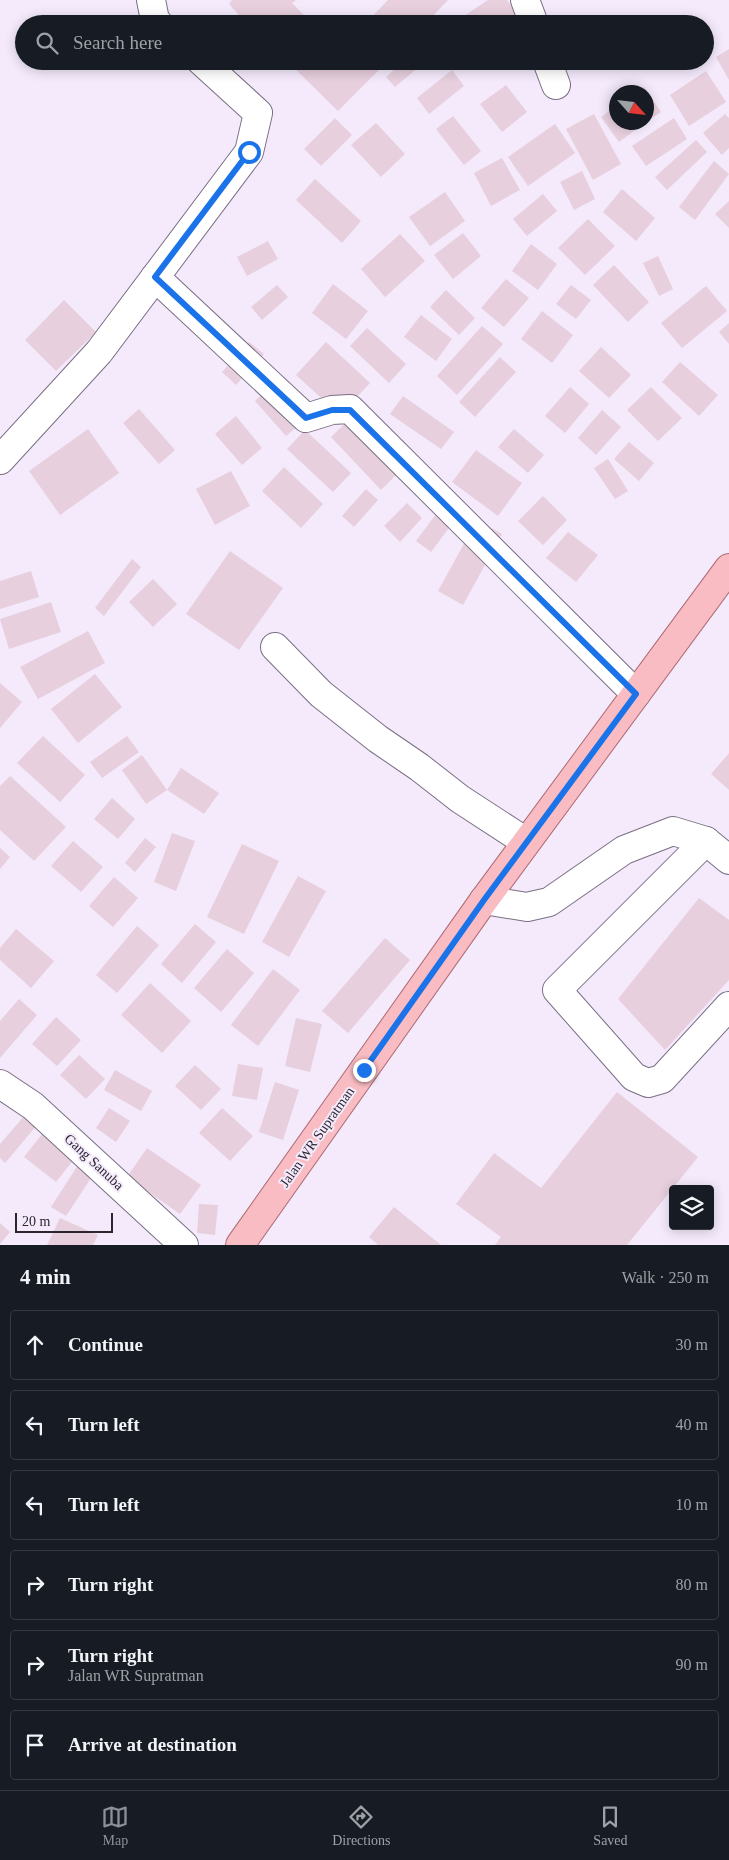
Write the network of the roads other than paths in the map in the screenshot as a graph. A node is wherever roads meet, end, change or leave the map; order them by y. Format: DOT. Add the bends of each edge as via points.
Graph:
graph roads {
  1 [pos="151,0"];
  2 [pos="525,0"];
  3 [pos="154,15"];
  4 [pos="531,15"];
  5 [pos="211,70"];
  6 [pos="155,277"];
  7 [pos="0,460"];
  8 [pos="729,568"];
  9 [pos="274,646"];
  10 [pos="636,694"];
  11 [pos="706,841"];
  12 [pos="526,842"];
  13 [pos="729,860"];
  14 [pos="484,900"];
  15 [pos="729,1006"];
  16 [pos="0,1084"];
  17 [pos="184,1245"];
  18 [pos="240,1245"];
  1 -- 3 [label="street"];
  2 -- 4 [label="street"];
  5 -- 6 [label="street" via="258,112 249,152"];
  6 -- 7 [label="street" via="99,352"];
  6 -- 10 [label="street" via="306,418 332,410 350,410"];
  8 -- 10 [label="main road, Jalan WR Supratman"];
  9 -- 12 [label="street" via="321,694 378,739"];
  10 -- 12 [label="main road, Jalan WR Supratman"];
  11 -- 13 [label="street"];
  11 -- 14 [label="street" via="673,830 624,850 549,902 527,908"];
  11 -- 15 [label="street" via="557,990 634,1077 648,1083 662,1079"];
  12 -- 14 [label="main road, Jalan WR Supratman"];
  14 -- 18 [label="main road, Jalan WR Supratman"];
  16 -- 17 [label="street, Gang Sanuba" via="33,1106"];
}
